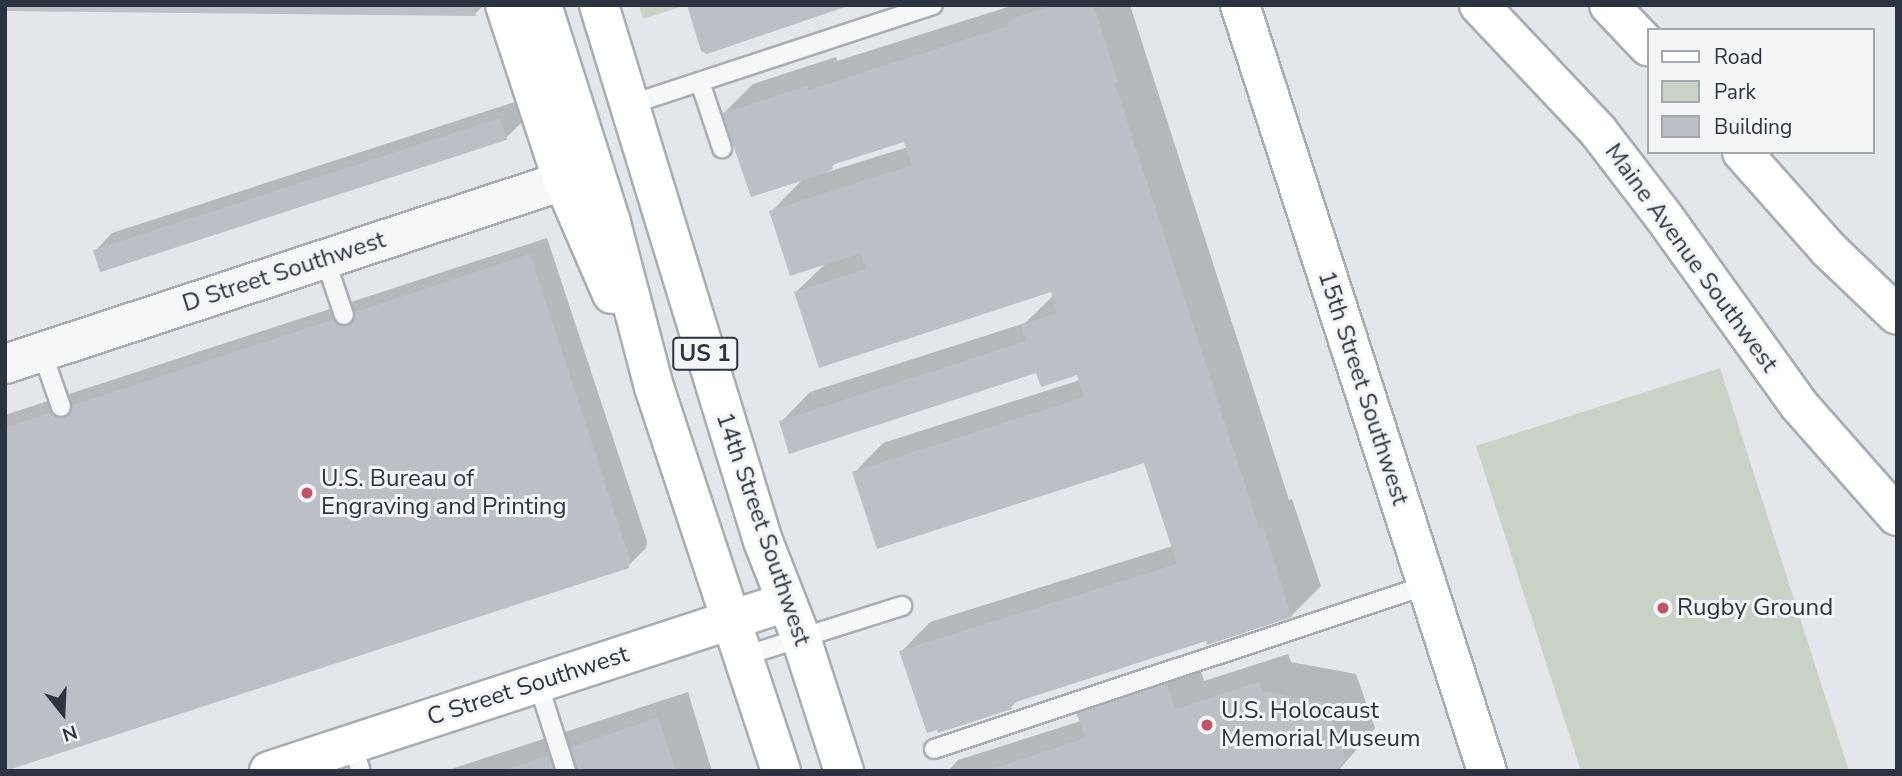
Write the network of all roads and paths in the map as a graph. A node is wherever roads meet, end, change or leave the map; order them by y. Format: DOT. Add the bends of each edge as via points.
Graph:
graph roads {
  1 [pos="505,5"];
  2 [pos="542,5"];
  3 [pos="599,5"];
  4 [pos="933,5"];
  5 [pos="1240,5"];
  6 [pos="1479,5"];
  7 [pos="1609,5"];
  8 [pos="1646,44"];
  9 [pos="701,82"];
  10 [pos="629,105"];
  11 [pos="722,148"];
  12 [pos="1744,154"];
  13 [pos="563,181"];
  14 [pos="325,259"];
  15 [pos="344,315"];
  16 [pos="1897,315"];
  17 [pos="42,352"];
  18 [pos="5,364"];
  19 [pos="654,387"];
  20 [pos="61,407"];
  21 [pos="1897,516"];
  22 [pos="1427,585"];
  23 [pos="786,602"];
  24 [pos="902,606"];
  25 [pos="733,620"];
  26 [pos="801,638"];
  27 [pos="744,656"];
  28 [pos="538,683"];
  29 [pos="934,749"];
  30 [pos="357,757"];
  31 [pos="269,771"];
  32 [pos="566,771"];
  33 [pos="781,771"];
  34 [pos="844,771"];
  35 [pos="1487,771"];
  1 -- 13 [label="main road"];
  2 -- 19 [label="main road, US 1" via="611,223"];
  3 -- 10 [label="main road, 14th Street Southwest / US 1"];
  4 -- 9 [label="lane"];
  5 -- 22 [label="main road, 15th Street Southwest"];
  6 -- 21 [label="main road, Maine Avenue Southwest" via="1598,131 1799,405"];
  7 -- 8 [label="main road"];
  9 -- 10 [label="lane"];
  9 -- 11 [label="lane"];
  10 -- 23 [label="main road, 14th Street Southwest / US 1" via="763,541"];
  12 -- 16 [label="main road" via="1828,249"];
  13 -- 14 [label="street, D Street Southwest"];
  13 -- 19 [label="main road"];
  14 -- 15 [label="lane"];
  14 -- 17 [label="street, D Street Southwest"];
  17 -- 18 [label="street, D Street Southwest"];
  17 -- 20 [label="lane"];
  19 -- 25 [label="main road, US 1"];
  22 -- 29 [label="lane"];
  22 -- 35 [label="main road, 15th Street Southwest"];
  23 -- 25 [label="main road, C Street Southwest"];
  23 -- 26 [label="main road, 14th Street Southwest"];
  24 -- 26 [label="lane"];
  25 -- 27 [label="main road, US 1"];
  25 -- 28 [label="main road, C Street Southwest"];
  26 -- 27 [label="lane"];
  26 -- 34 [label="main road, 14th Street Southwest"];
  27 -- 33 [label="main road, US 1"];
  28 -- 30 [label="main road, C Street Southwest"];
  28 -- 32 [label="lane"];
  30 -- 31 [label="main road, C Street Southwest"];
}
